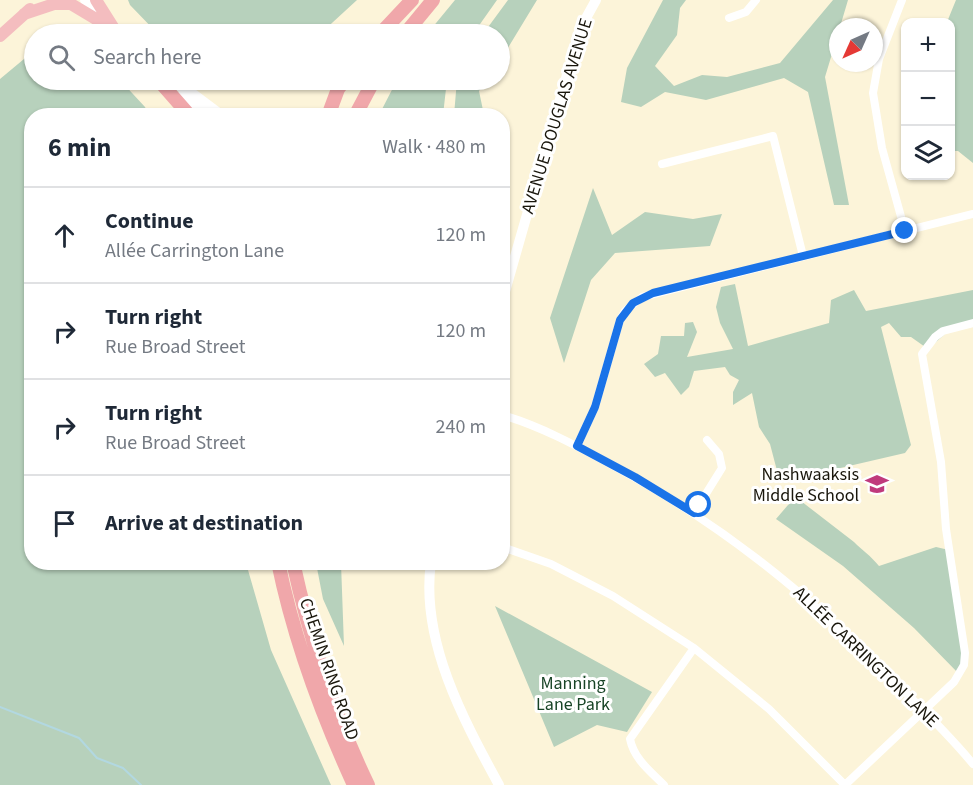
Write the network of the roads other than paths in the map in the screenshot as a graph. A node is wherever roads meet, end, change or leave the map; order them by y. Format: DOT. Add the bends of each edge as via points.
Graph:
graph roads {
  1 [pos="33,0"];
  2 [pos="39,0"];
  3 [pos="86,0"];
  4 [pos="96,0"];
  5 [pos="412,0"];
  6 [pos="432,0"];
  7 [pos="596,0"];
  8 [pos="756,0"];
  9 [pos="902,0"];
  10 [pos="24,14"];
  11 [pos="729,18"];
  12 [pos="103,24"];
  13 [pos="109,24"];
  14 [pos="112,24"];
  15 [pos="389,24"];
  16 [pos="413,24"];
  17 [pos="0,36"];
  18 [pos="171,90"];
  19 [pos="174,90"];
  20 [pos="179,90"];
  21 [pos="337,90"];
  22 [pos="339,90"];
  23 [pos="369,90"];
  24 [pos="184,108"];
  25 [pos="193,108"];
  26 [pos="208,108"];
  27 [pos="322,108"];
  28 [pos="332,108"];
  29 [pos="359,108"];
  30 [pos="662,164"];
  31 [pos="973,214"];
  32 [pos="905,231"];
  33 [pos="803,256"];
  34 [pos="510,274"];
  35 [pos="973,323"];
  36 [pos="510,418"];
  37 [pos="707,440"];
  38 [pos="577,446"];
  39 [pos="694,513"];
  40 [pos="510,550"];
  41 [pos="280,570"];
  42 [pos="295,570"];
  43 [pos="431,570"];
  44 [pos="694,648"];
  45 [pos="924,711"];
  46 [pos="973,764"];
  47 [pos="354,785"];
  48 [pos="369,785"];
  49 [pos="499,785"];
  50 [pos="664,785"];
  51 [pos="845,785"];
  1 -- 10 [label="main road"];
  2 -- 10 [label="main road"];
  3 -- 13 [label="main road"];
  4 -- 14 [label="main road"];
  5 -- 15 [label="highway"];
  6 -- 16 [label="highway"];
  7 -- 34 [label="street, AVENUE DOUGLAS AVENUE" via="580,29"];
  8 -- 11 [label="street" via="746,12"];
  9 -- 32 [label="street" via="879,59 873,93 882,148"];
  10 -- 12 [label="main road" via="54,4 71,4"];
  10 -- 17 [label="main road"];
  18 -- 24 [label="highway"];
  19 -- 25 [label="main road"];
  20 -- 26 [label="main road"];
  21 -- 27 [label="highway"];
  22 -- 28 [label="highway"];
  23 -- 29 [label="highway"];
  30 -- 33 [label="street" via="774,136"];
  31 -- 32 [label="street"];
  32 -- 33 [label="street"];
  33 -- 38 [label="street" via="653,293 633,303 620,320 595,407"];
  35 -- 45 [label="street" via="942,331 922,354 941,462 946,529 965,653 960,675"];
  36 -- 38 [label="street, ALLÉE CARRINGTON LANE"];
  37 -- 39 [label="street" via="719,454 723,468"];
  38 -- 39 [label="street, ALLÉE CARRINGTON LANE"];
  39 -- 45 [label="street, ALLÉE CARRINGTON LANE" via="806,597"];
  40 -- 44 [label="street" via="551,564 613,596"];
  41 -- 47 [label="highway, CHEMIN RING ROAD" via="309,677"];
  42 -- 48 [label="highway, CHEMIN RING ROAD" via="329,685"];
  43 -- 49 [label="street" via="429,607 434,634 456,698"];
  44 -- 50 [label="street" via="630,739 638,759"];
  44 -- 51 [label="street" via="769,709"];
  45 -- 46 [label="street, ALLÉE CARRINGTON LANE"];
  45 -- 51 [label="street"];
}
